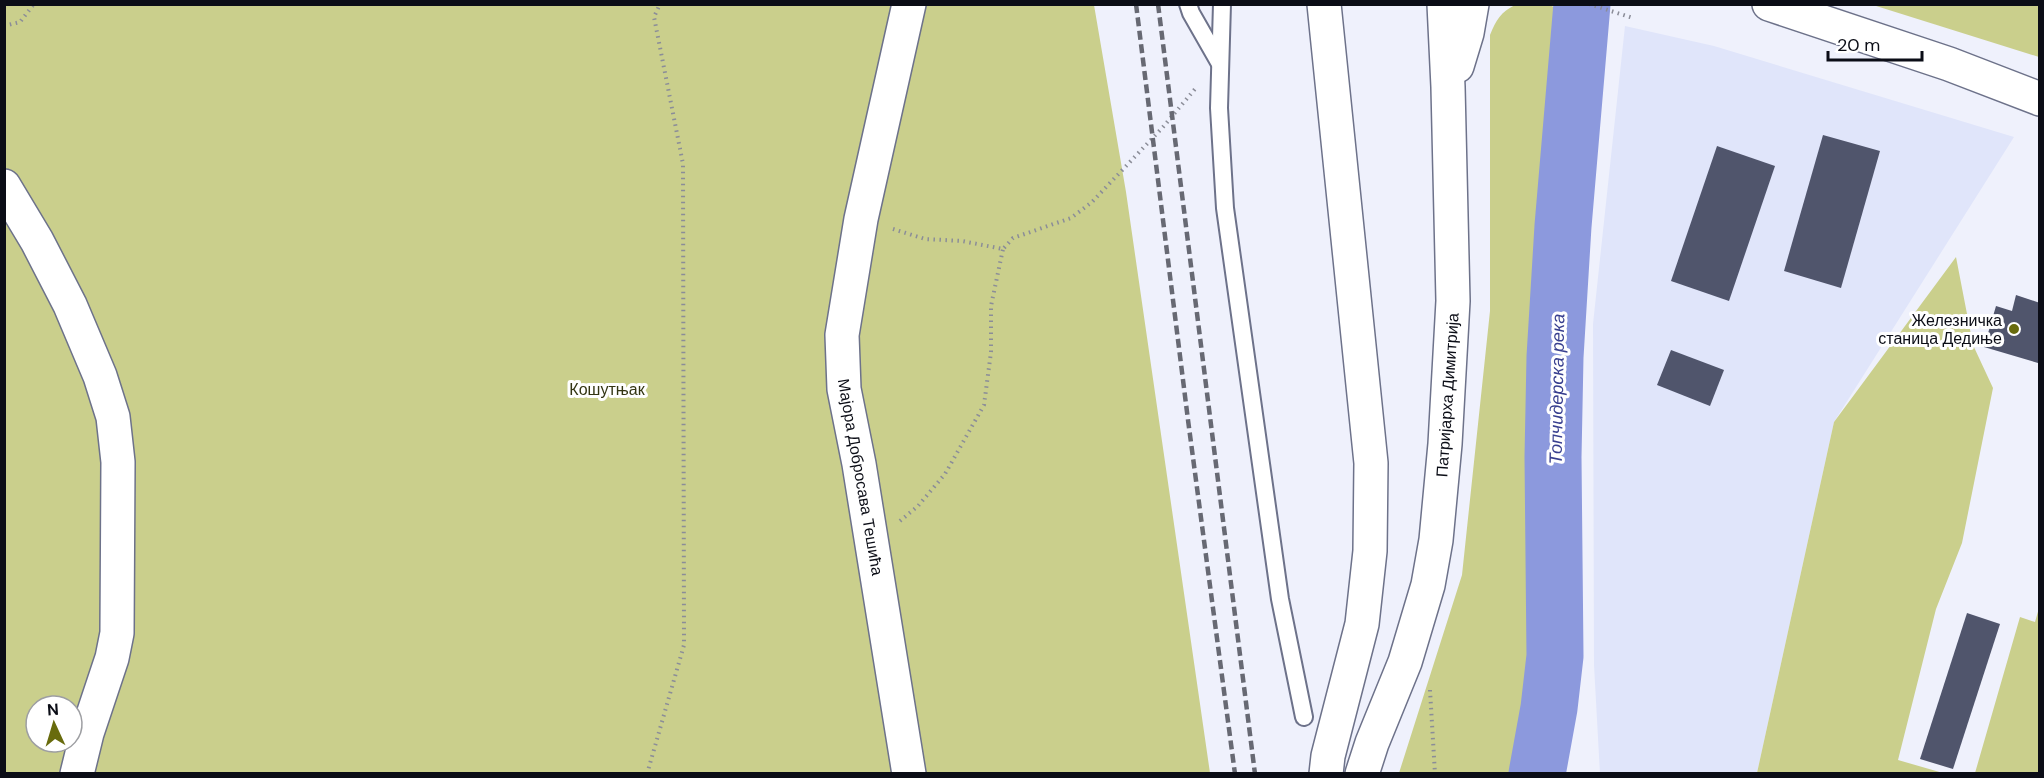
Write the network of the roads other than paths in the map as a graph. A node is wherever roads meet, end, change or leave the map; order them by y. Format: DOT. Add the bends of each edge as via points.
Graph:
graph roads {
  1 [pos="909,4"];
  2 [pos="1188,4"];
  3 [pos="1222,4"];
  4 [pos="1324,4"];
  5 [pos="1444,4"];
  6 [pos="1472,4"];
  7 [pos="1769,4"];
  8 [pos="1219,62"];
  9 [pos="1448,87"];
  10 [pos="2040,99"];
  11 [pos="4,186"];
  12 [pos="1304,717"];
  13 [pos="77,774"];
  14 [pos="909,774"];
  15 [pos="1326,774"];
  16 [pos="1362,774"];
  1 -- 14 [label="main road, Мајора Добросава Тешића" via="861,219 842,335 844,389"];
  2 -- 8 [label="lane"];
  3 -- 8 [label="lane"];
  4 -- 15 [label="main road" via="1371,463 1370,551 1362,624"];
  5 -- 9 [label="main road, Патријарха Димитрија"];
  6 -- 9 [label="main road" via="1467,33"];
  7 -- 10 [label="main road"];
  8 -- 12 [label="lane" via="1226,208 1280,599"];
  9 -- 16 [label="main road, Патријарха Димитрија" via="1453,302 1434,552 1405,662"];
  11 -- 13 [label="main road" via="70,305 100,376 112,417 118,462 117,633"];
}
